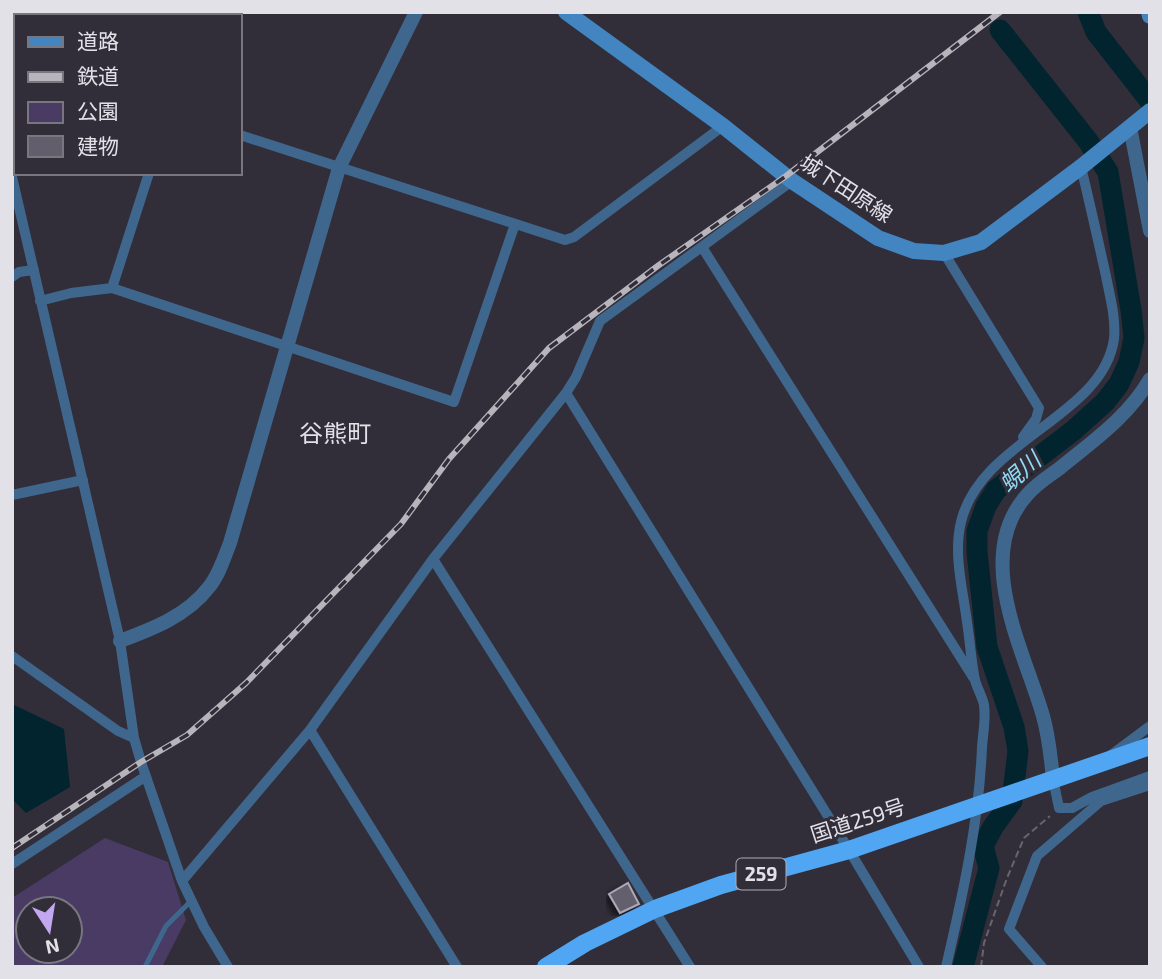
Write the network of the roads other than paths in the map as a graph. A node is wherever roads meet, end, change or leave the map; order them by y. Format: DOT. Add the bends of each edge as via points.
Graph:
graph roads {
  1 [pos="416,12"];
  2 [pos="566,12"];
  3 [pos="1148,113"];
  4 [pos="723,126"];
  5 [pos="1130,127"];
  6 [pos="242,136"];
  7 [pos="1081,167"];
  8 [pos="339,168"];
  9 [pos="148,175"];
  10 [pos="12,177"];
  11 [pos="792,181"];
  12 [pos="515,224"];
  13 [pos="1150,231"];
  14 [pos="702,247"];
  15 [pos="944,253"];
  16 [pos="34,270"];
  17 [pos="14,273"];
  18 [pos="112,288"];
  19 [pos="40,302"];
  20 [pos="286,348"];
  21 [pos="1150,379"];
  22 [pos="566,393"];
  23 [pos="1012,450"];
  24 [pos="83,480"];
  25 [pos="12,495"];
  26 [pos="433,559"];
  27 [pos="120,641"];
  28 [pos="12,656"];
  29 [pos="975,680"];
  30 [pos="1150,726"];
  31 [pos="310,730"];
  32 [pos="134,738"];
  33 [pos="1150,746"];
  34 [pos="1104,762"];
  35 [pos="146,776"];
  36 [pos="1150,776"];
  37 [pos="1053,779"];
  38 [pos="1150,785"];
  39 [pos="981,804"];
  40 [pos="849,850"];
  41 [pos="12,864"];
  42 [pos="183,880"];
  43 [pos="192,900"];
  44 [pos="654,909"];
  45 [pos="145,967"];
  46 [pos="228,967"];
  47 [pos="457,967"];
  48 [pos="546,967"];
  49 [pos="690,967"];
  50 [pos="919,967"];
  51 [pos="946,967"];
  52 [pos="1042,967"];
  1 -- 8 [label="street"];
  2 -- 4 [label="main road, 城下田原線"];
  3 -- 5 [label="main road, 城下田原線"];
  4 -- 11 [label="main road, 城下田原線"];
  4 -- 12 [label="street" via="574,237 565,240"];
  5 -- 7 [label="main road, 城下田原線"];
  5 -- 13 [label="street"];
  6 -- 8 [label="street"];
  7 -- 15 [label="main road, 城下田原線" via="981,242"];
  7 -- 23 [label="street" via="1114,318 1114,341 1091,385"];
  8 -- 12 [label="street"];
  8 -- 20 [label="street"];
  9 -- 18 [label="street"];
  10 -- 16 [label="street"];
  11 -- 14 [label="street"];
  11 -- 15 [label="main road, 城下田原線" via="878,238 914,251"];
  12 -- 20 [label="street" via="454,402"];
  14 -- 22 [label="street" via="600,321"];
  14 -- 29 [label="street"];
  15 -- 23 [label="street" via="1039,408 1037,419"];
  16 -- 17 [label="street"];
  16 -- 19 [label="street"];
  18 -- 19 [label="street"];
  18 -- 20 [label="street"];
  19 -- 24 [label="street"];
  20 -- 27 [label="street" via="217,575 189,607 159,626"];
  21 -- 37 [label="street" via="1109,429 1029,492 1008,525 1003,548 1007,607 1044,718"];
  22 -- 26 [label="street"];
  22 -- 40 [label="street"];
  23 -- 29 [label="street" via="973,491 961,521 958,552"];
  24 -- 25 [label="street"];
  24 -- 27 [label="street"];
  26 -- 31 [label="street"];
  26 -- 44 [label="street"];
  27 -- 32 [label="street"];
  28 -- 32 [label="street"];
  29 -- 39 [label="street" via="984,705"];
  30 -- 34 [label="street"];
  31 -- 42 [label="street"];
  31 -- 47 [label="street"];
  32 -- 35 [label="street"];
  33 -- 34 [label="highway, 国道259号 / 259"];
  34 -- 37 [label="highway, 国道259号 / 259"];
  35 -- 41 [label="street"];
  35 -- 42 [label="street"];
  36 -- 37 [label="street" via="1072,808 1059,808"];
  37 -- 39 [label="highway, 国道259号 / 259"];
  38 -- 52 [label="street" via="1101,801 1037,856 1009,929"];
  39 -- 40 [label="highway, 国道259号 / 259"];
  39 -- 51 [label="street"];
  40 -- 44 [label="highway, 国道259号 / 259" via="721,885"];
  40 -- 50 [label="street"];
  42 -- 43 [label="street"];
  43 -- 45 [label="lane" via="166,926"];
  43 -- 46 [label="street"];
  44 -- 48 [label="highway, 国道259号 / 259"];
  44 -- 49 [label="street"];
}
